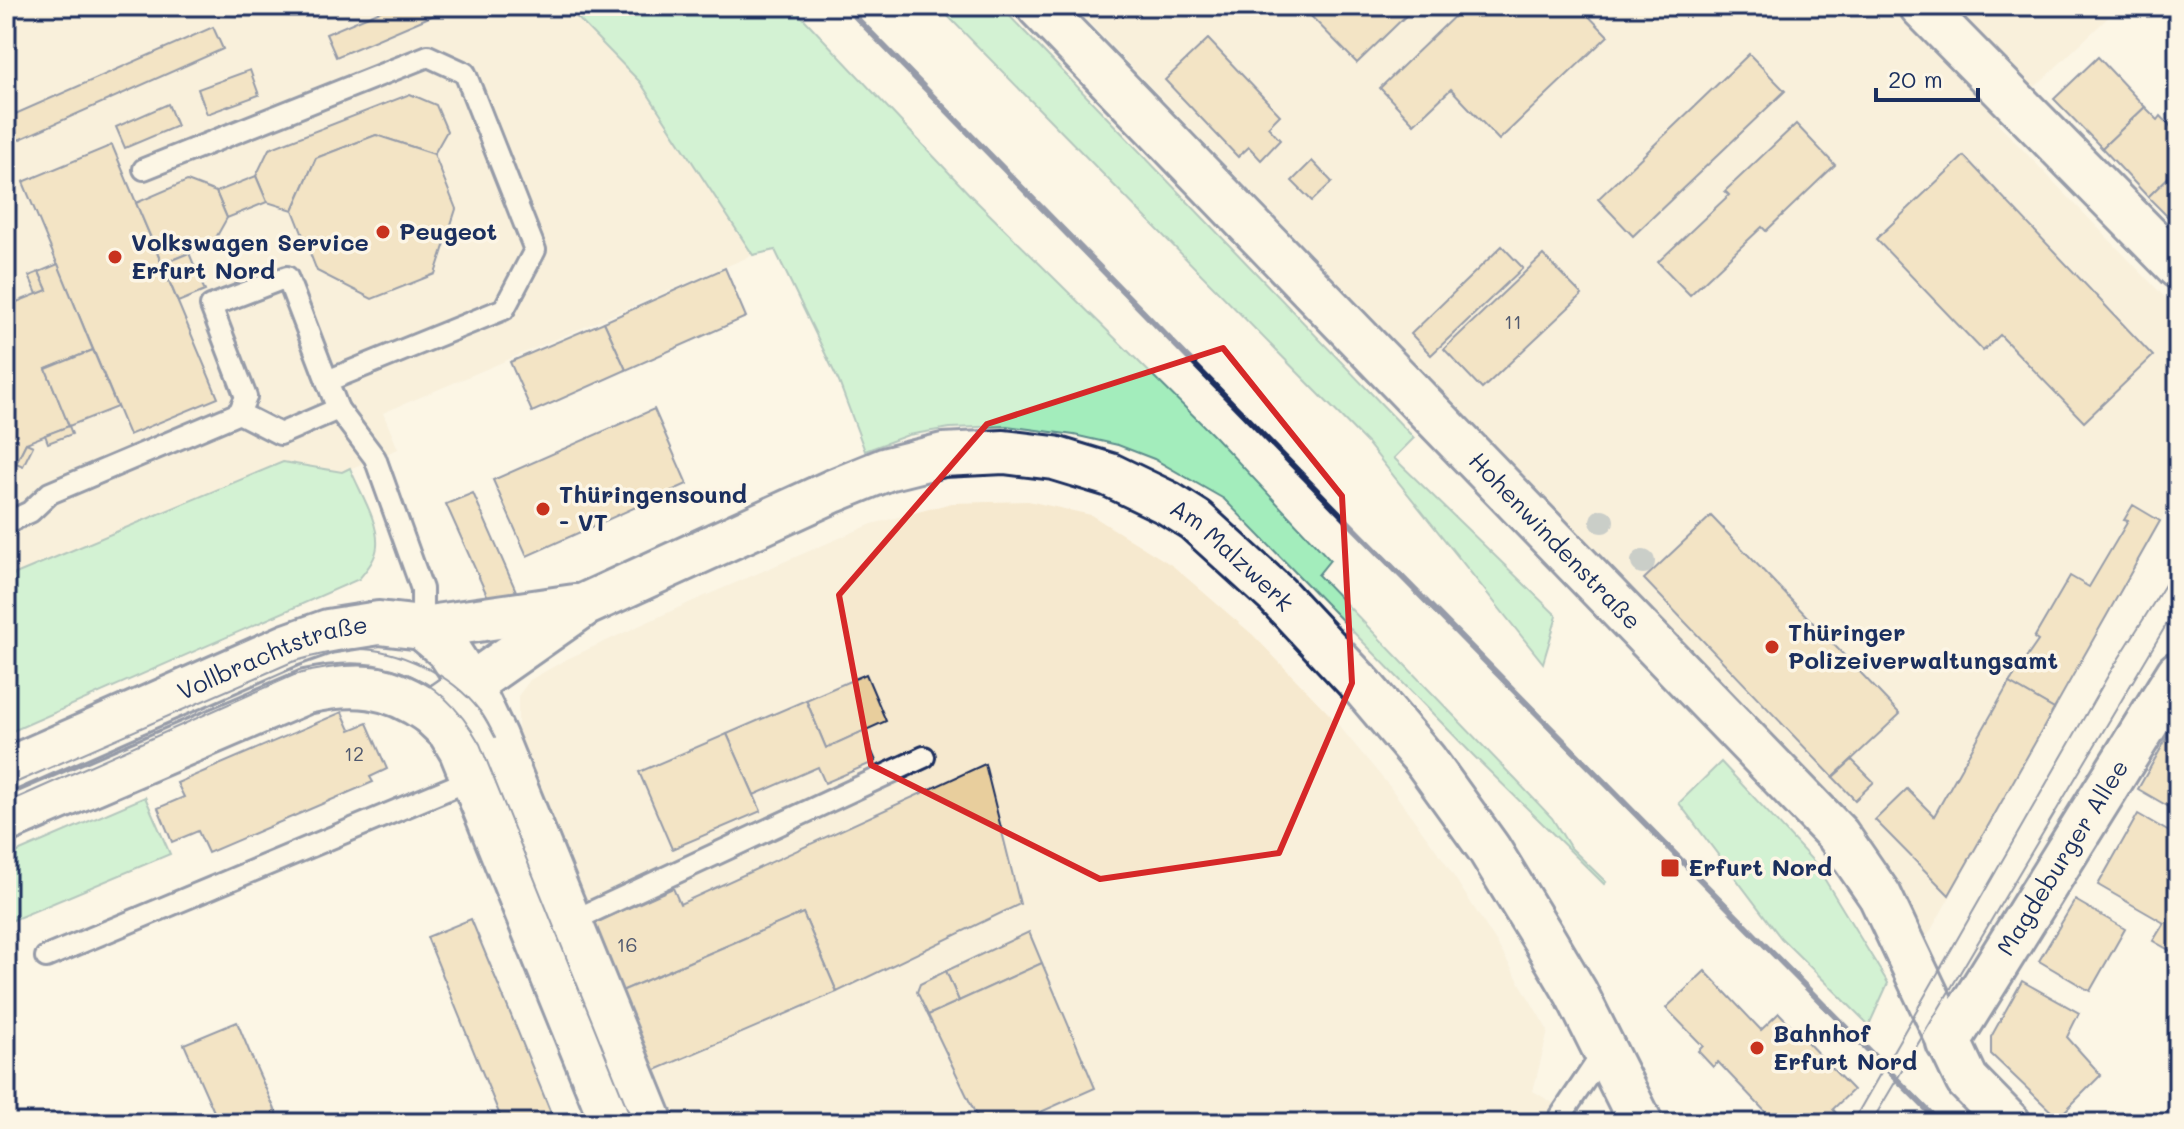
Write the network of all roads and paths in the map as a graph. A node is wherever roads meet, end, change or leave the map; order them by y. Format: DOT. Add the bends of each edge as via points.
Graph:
graph roads {
  1 [pos="1038,6"];
  2 [pos="1921,6"];
  3 [pos="144,169"];
  4 [pos="2178,267"];
  5 [pos="327,381"];
  6 [pos="338,409"];
  7 [pos="239,413"];
  8 [pos="6,523"];
  9 [pos="584,605"];
  10 [pos="422,628"];
  11 [pos="2178,673"];
  12 [pos="454,696"];
  13 [pos="924,757"];
  14 [pos="6,770"];
  15 [pos="472,779"];
  16 [pos="6,821"];
  17 [pos="570,922"];
  18 [pos="46,957"];
  19 [pos="1948,1043"];
  20 [pos="1605,1050"];
  21 [pos="612,1123"];
  22 [pos="652,1123"];
  23 [pos="1556,1123"];
  24 [pos="1641,1123"];
  25 [pos="2009,1123"];
  1 -- 19 [label="street, Hohenwindenstraße" via="1838,835 1880,896"];
  2 -- 4 [label="street"];
  3 -- 5 [label="lane" via="428,56 465,73 535,250 504,309"];
  5 -- 6 [label="lane"];
  5 -- 7 [label="lane" via="287,277 211,306 246,397"];
  6 -- 7 [label="lane" via="280,434"];
  6 -- 10 [label="lane" via="375,458 422,589"];
  7 -- 8 [label="lane" via="50,493 30,512"];
  9 -- 10 [label="street, Am Malzwerk"];
  9 -- 12 [label="street, Am Malzwerk"];
  9 -- 20 [label="street, Am Malzwerk" via="833,491 887,469 943,455 1004,452 1054,458 1132,484 1195,520 1277,595 1425,760 1489,849"];
  10 -- 12 [label="street, Vollbrachtstraße" via="448,650"];
  10 -- 14 [label="street, Vollbrachtstraße" via="379,623 328,631"];
  11 -- 19 [label="street, Magdeburger Allee"];
  12 -- 15 [label="street, Vollbrachtstraße" via="455,741"];
  12 -- 16 [label="street, Vollbrachtstraße" via="413,701 363,685 306,692"];
  12 -- 17 [label="street, Vollbrachtstraße" via="495,737"];
  13 -- 17 [label="lane"];
  15 -- 18 [label="lane"];
  15 -- 21 [label="street, Vollbrachtstraße"];
  17 -- 22 [label="street, Vollbrachtstraße"];
  19 -- 25 [label="street, Hohenwindenstraße" via="1967,1080"];
  20 -- 23 [label="lane"];
  20 -- 24 [label="street, Am Malzwerk"];
}
